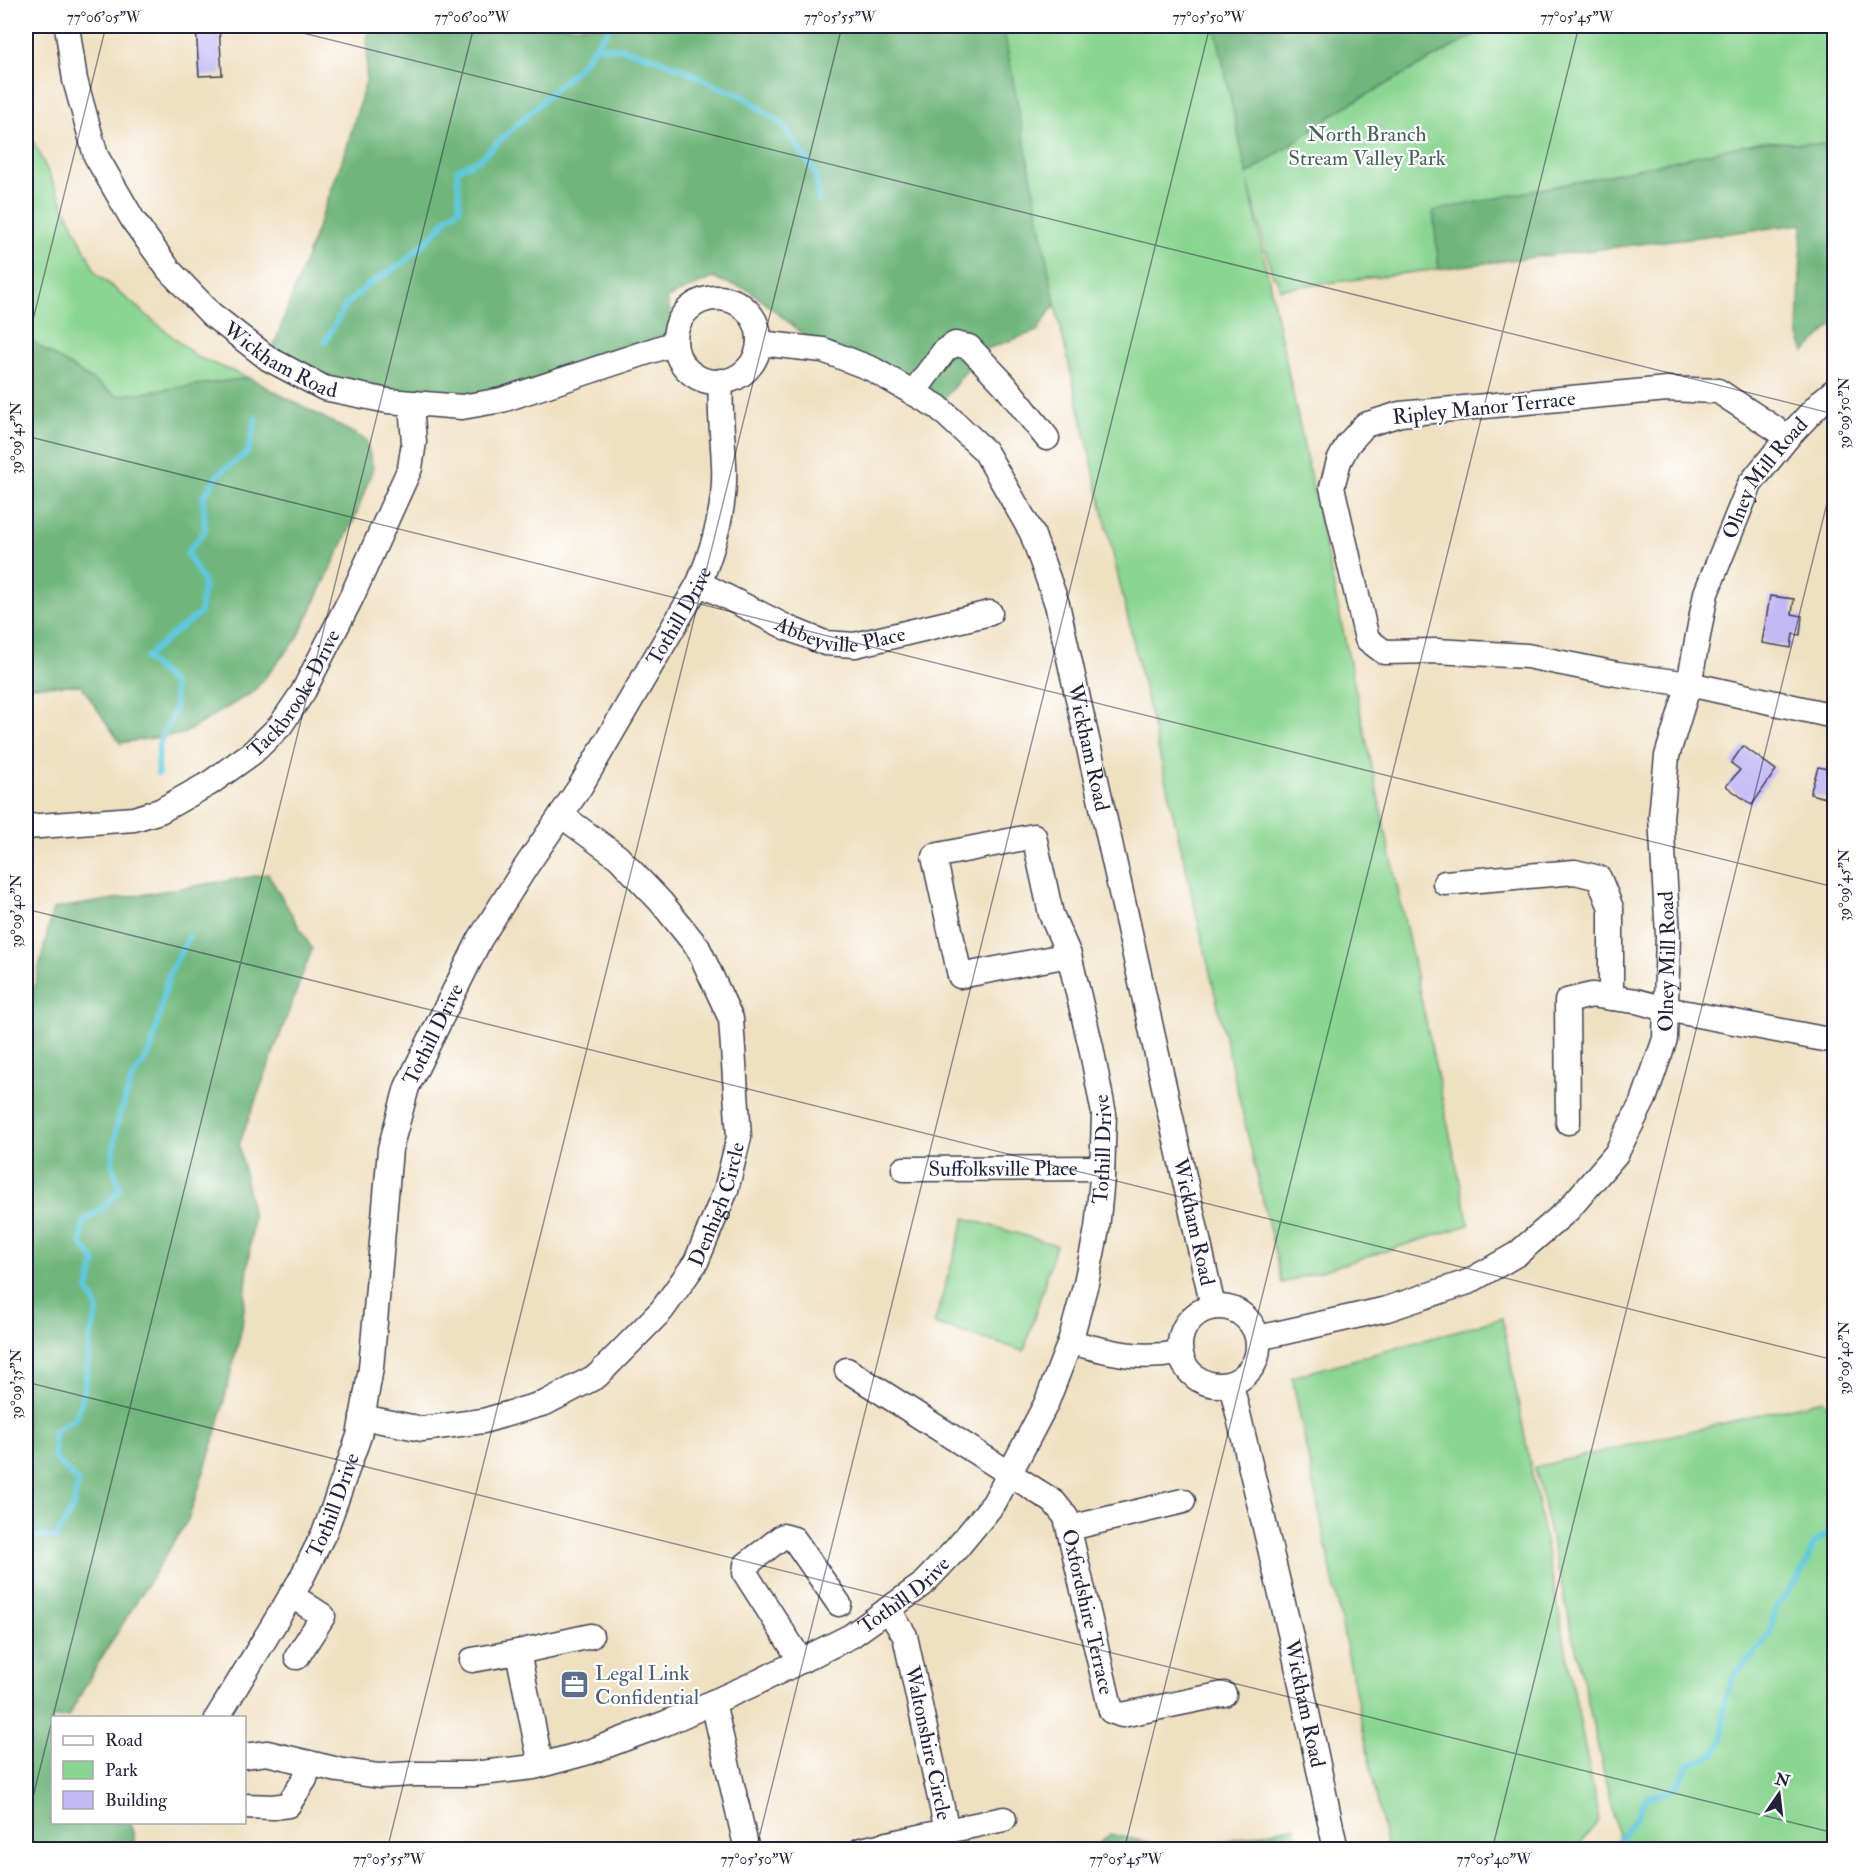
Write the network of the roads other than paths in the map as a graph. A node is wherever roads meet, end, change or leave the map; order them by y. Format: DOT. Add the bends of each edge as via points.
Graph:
graph roads {
  1 [pos="68,26"];
  2 [pos="675,343"];
  3 [pos="759,343"];
  4 [pos="722,381"];
  5 [pos="1834,391"];
  6 [pos="913,393"];
  7 [pos="411,404"];
  8 [pos="1788,436"];
  9 [pos="1047,438"];
  10 [pos="699,583"];
  11 [pos="990,613"];
  12 [pos="1689,684"];
  13 [pos="1834,716"];
  14 [pos="561,815"];
  15 [pos="26,827"];
  16 [pos="1445,883"];
  17 [pos="1069,955"];
  18 [pos="1611,998"];
  19 [pos="1666,1009"];
  20 [pos="1834,1041"];
  21 [pos="1568,1122"];
  22 [pos="1102,1168"];
  23 [pos="904,1169"];
  24 [pos="1213,1307"];
  25 [pos="1258,1338"];
  26 [pos="1070,1342"];
  27 [pos="1180,1353"];
  28 [pos="847,1370"];
  29 [pos="1231,1384"];
  30 [pos="362,1417"];
  31 [pos="1010,1473"];
  32 [pos="1183,1502"];
  33 [pos="1070,1528"];
  34 [pos="291,1595"];
  35 [pos="839,1604"];
  36 [pos="888,1610"];
  37 [pos="591,1636"];
  38 [pos="518,1652"];
  39 [pos="297,1657"];
  40 [pos="472,1660"];
  41 [pos="801,1661"];
  42 [pos="1224,1694"];
  43 [pos="713,1702"];
  44 [pos="218,1716"];
  45 [pos="246,1756"];
  46 [pos="309,1763"];
  47 [pos="541,1765"];
  48 [pos="246,1806"];
  49 [pos="1004,1819"];
  50 [pos="946,1831"];
  51 [pos="747,1850"];
  52 [pos="861,1850"];
  53 [pos="1336,1850"];
  1 -- 7 [label="street, Wickham Road" via="75,80 96,156 133,220 169,270 211,314 269,359 324,388"];
  2 -- 3 [label="street" via="684,314 710,298 725,298 751,314 758,328"];
  2 -- 4 [label="street" via="690,372 705,380"];
  2 -- 7 [label="street, Wickham Road" via="502,400 462,407"];
  3 -- 4 [label="street" via="756,357 747,369"];
  3 -- 6 [label="street, Wickham Road" via="823,350 872,369"];
  4 -- 10 [label="street, Tothill Drive" via="719,405 723,493 714,542"];
  5 -- 8 [label="street, Olney Mill Road"];
  6 -- 9 [label="street" via="945,350 955,344 969,347"];
  6 -- 24 [label="street, Wickham Road" via="938,407 985,452 1032,533 1057,604"];
  7 -- 15 [label="street, Tackbrooke Drive" via="414,441 410,468 352,596 303,692 280,726 252,753 160,812 135,819"];
  8 -- 12 [label="street, Olney Mill Road" via="1750,484 1706,592"];
  8 -- 12 [label="street, Ripley Manor Terrace" via="1718,391 1667,389 1400,414 1365,425 1339,461 1332,487 1367,639 1384,652 1527,656"];
  10 -- 11 [label="street, Abbeyville Place" via="825,643 855,645"];
  10 -- 14 [label="street, Tothill Drive"];
  12 -- 13 [label="street, Ripley Manor Terrace"];
  12 -- 19 [label="street, Olney Mill Road" via="1667,756 1661,817 1668,935"];
  14 -- 30 [label="street, Tothill Drive" via="480,939 408,1087 390,1149 378,1309"];
  14 -- 30 [label="street, Denhigh Circle" via="618,857 661,902 698,948 731,1019 739,1137 726,1190 696,1262 662,1310 597,1376 545,1403 483,1421 422,1429"];
  16 -- 18 [label="street" via="1575,872 1599,878 1611,908"];
  17 -- 17 [label="street, Tothill Drive" via="960,976 934,856 1034,836 1051,914"];
  17 -- 22 [label="street, Tothill Drive" via="1104,1114"];
  18 -- 19 [label="street"];
  18 -- 21 [label="street" via="1592,995 1567,1001"];
  19 -- 20 [label="street"];
  19 -- 25 [label="street, Olney Mill Road" via="1665,1039 1644,1099 1616,1154 1568,1210 1517,1254 1468,1282 1387,1309"];
  22 -- 23 [label="street, Suffolksville Place"];
  22 -- 26 [label="street, Tothill Drive" via="1096,1229"];
  24 -- 25 [label="street" via="1242,1314"];
  24 -- 27 [label="street" via="1191,1318 1182,1335"];
  25 -- 29 [label="street" via="1253,1366"];
  26 -- 27 [label="street" via="1120,1355"];
  26 -- 31 [label="street, Tothill Drive" via="1046,1404"];
  27 -- 29 [label="street" via="1193,1376 1211,1384"];
  28 -- 31 [label="street, Oxfordshire Terrace"];
  29 -- 53 [label="street, Wickham Road"];
  30 -- 34 [label="street, Tothill Drive" via="353,1455 325,1531"];
  31 -- 33 [label="street, Oxfordshire Terrace" via="1054,1502"];
  31 -- 36 [label="street, Tothill Drive" via="994,1503 957,1548 922,1585"];
  32 -- 33 [label="street"];
  33 -- 42 [label="street, Oxfordshire Terrace" via="1111,1711 1122,1715"];
  34 -- 39 [label="street" via="322,1616"];
  34 -- 44 [label="street, Tothill Drive"];
  35 -- 41 [label="street" via="794,1539 783,1536 746,1564 745,1573"];
  36 -- 41 [label="street, Tothill Drive" via="851,1636"];
  36 -- 50 [label="street, Waltonshire Circle" via="905,1636"];
  37 -- 38 [label="street"];
  38 -- 40 [label="street"];
  38 -- 47 [label="street"];
  41 -- 43 [label="street, Tothill Drive"];
  43 -- 47 [label="street, Tothill Drive" via="589,1752"];
  43 -- 51 [label="street"];
  45 -- 46 [label="street, Tothill Drive" via="267,1753"];
  46 -- 47 [label="street, Tothill Drive" via="379,1776 473,1774"];
  46 -- 48 [label="street" via="288,1805"];
  49 -- 50 [label="street"];
  50 -- 52 [label="street, Waltonshire Circle"];
}
